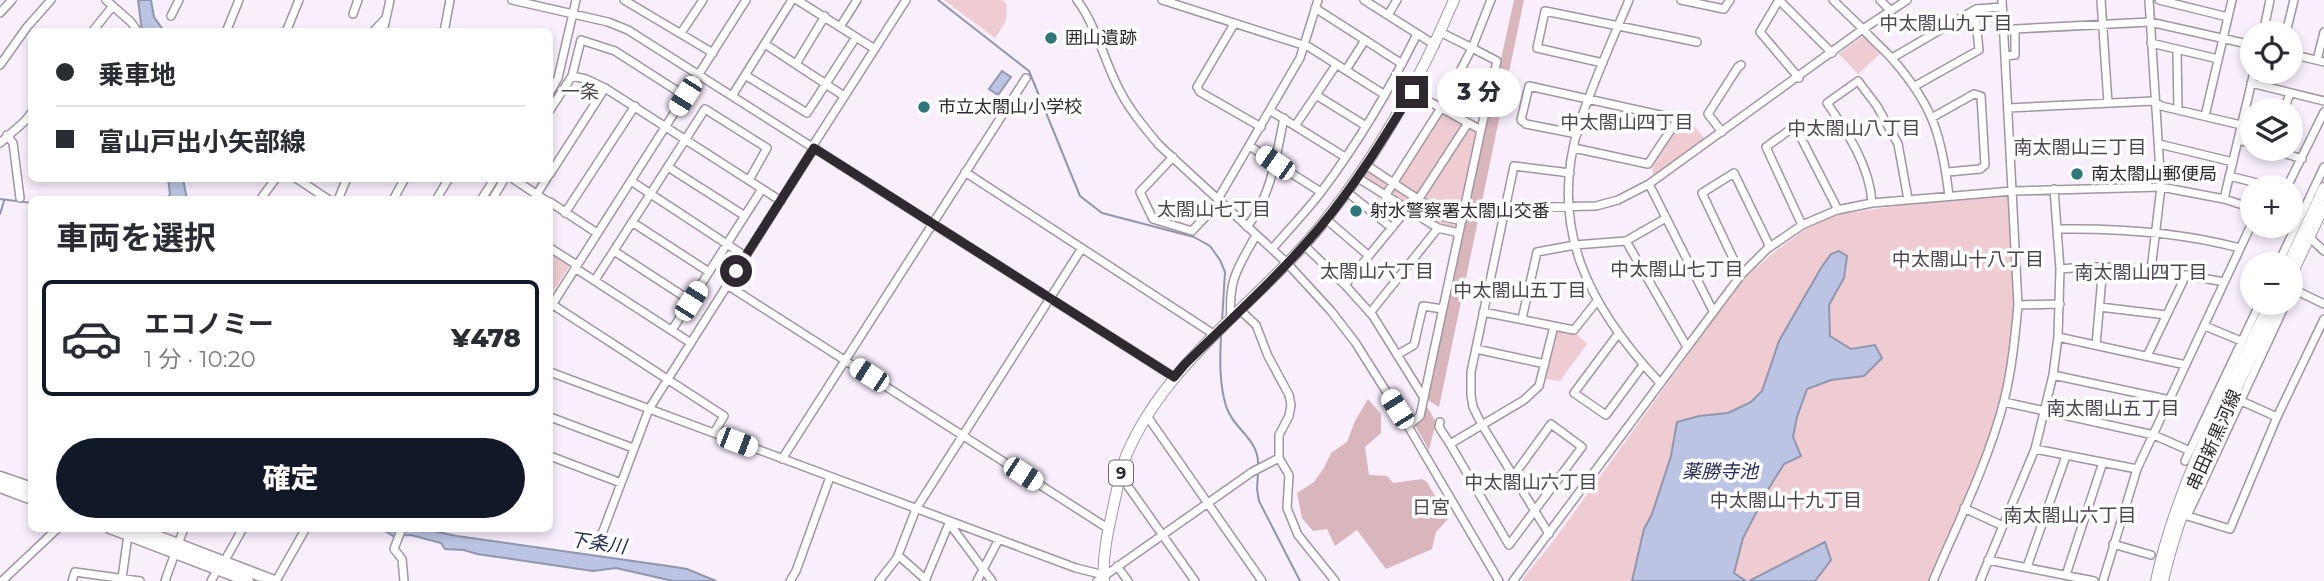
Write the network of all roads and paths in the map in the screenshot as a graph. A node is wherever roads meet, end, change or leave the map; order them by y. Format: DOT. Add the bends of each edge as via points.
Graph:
graph roads {
  1 [pos="12,0"];
  2 [pos="51,0"];
  3 [pos="179,0"];
  4 [pos="239,0"];
  5 [pos="299,0"];
  6 [pos="358,0"];
  7 [pos="390,0"];
  8 [pos="450,0"];
  9 [pos="512,0"];
  10 [pos="576,0"];
  11 [pos="624,0"];
  12 [pos="746,0"];
  13 [pos="795,0"];
  14 [pos="857,0"];
  15 [pos="906,0"];
  16 [pos="1077,0"];
  17 [pos="1162,0"];
  18 [pos="1318,0"];
  19 [pos="1364,0"];
  20 [pos="1397,0"];
  21 [pos="1454,0"];
  22 [pos="1491,0"];
  23 [pos="1629,0"];
  24 [pos="1681,0"];
  25 [pos="1730,0"];
  26 [pos="1833,0"];
  27 [pos="1880,0"];
  28 [pos="1907,0"];
  29 [pos="2101,0"];
  30 [pos="2149,0"];
  31 [pos="2159,0"];
  32 [pos="2232,0"];
  33 [pos="2270,0"];
  34 [pos="2294,0"];
  35 [pos="700,1"];
  36 [pos="108,2"];
  37 [pos="2173,2"];
  38 [pos="2002,4"];
  39 [pos="2200,4"];
  40 [pos="1315,8"];
  41 [pos="1891,11"];
  42 [pos="1975,11"];
  43 [pos="0,13"];
  44 [pos="574,13"];
  45 [pos="353,14"];
  46 [pos="1388,15"];
  47 [pos="171,16"];
  48 [pos="825,16"];
  49 [pos="386,17"];
  50 [pos="2228,17"];
  51 [pos="2266,21"];
  52 [pos="2289,21"];
  53 [pos="2150,22"];
  54 [pos="2103,23"];
  55 [pos="1234,24"];
  56 [pos="1618,26"];
  57 [pos="840,27"];
  58 [pos="94,28"];
  59 [pos="135,28"];
  60 [pos="228,28"];
  61 [pos="288,28"];
  62 [pos="376,28"];
  63 [pos="384,28"];
  64 [pos="445,28"];
  65 [pos="1863,29"];
  66 [pos="1440,32"];
  67 [pos="2324,32"];
  68 [pos="681,33"];
  69 [pos="1417,34"];
  70 [pos="856,37"];
  71 [pos="2223,38"];
  72 [pos="1365,40"];
  73 [pos="1697,42"];
  74 [pos="2240,42"];
  75 [pos="2151,43"];
  76 [pos="765,44"];
  77 [pos="1435,45"];
  78 [pos="1305,46"];
  79 [pos="1472,48"];
  80 [pos="875,49"];
  81 [pos="2177,51"];
  82 [pos="713,53"];
  83 [pos="1832,53"];
  84 [pos="2005,56"];
  85 [pos="2303,57"];
  86 [pos="1892,58"];
  87 [pos="2218,60"];
  88 [pos="2321,61"];
  89 [pos="1603,63"];
  90 [pos="796,64"];
  91 [pos="1402,64"];
  92 [pos="0,65"];
  93 [pos="1336,65"];
  94 [pos="1741,65"];
  95 [pos="1346,70"];
  96 [pos="699,75"];
  97 [pos="746,75"];
  98 [pos="572,76"];
  99 [pos="1026,78"];
  100 [pos="1798,78"];
  101 [pos="826,84"];
  102 [pos="2255,84"];
  103 [pos="1915,86"];
  104 [pos="553,87"];
  105 [pos="605,88"];
  106 [pos="1412,92"];
  107 [pos="2290,93"];
  108 [pos="1316,95"];
  109 [pos="1385,95"];
  110 [pos="685,96"];
  111 [pos="732,96"];
  112 [pos="844,96"];
  113 [pos="2288,98"];
  114 [pos="1589,100"];
  115 [pos="2154,101"];
  116 [pos="2324,101"];
  117 [pos="2108,103"];
  118 [pos="553,105"];
  119 [pos="635,106"];
  120 [pos="1441,108"];
  121 [pos="2008,108"];
  122 [pos="2178,109"];
  123 [pos="1271,111"];
  124 [pos="2324,112"];
  125 [pos="2205,116"];
  126 [pos="28,117"];
  127 [pos="1933,117"];
  128 [pos="1284,118"];
  129 [pos="1468,123"];
  130 [pos="2240,125"];
  131 [pos="666,126"];
  132 [pos="1295,126"];
  133 [pos="1366,126"];
  134 [pos="1261,127"];
  135 [pos="2240,130"];
  136 [pos="1481,131"];
  137 [pos="1722,132"];
  138 [pos="1577,134"];
  139 [pos="7,135"];
  140 [pos="686,139"];
  141 [pos="2238,140"];
  142 [pos="0,142"];
  143 [pos="2159,144"];
  144 [pos="1250,146"];
  145 [pos="813,147"];
  146 [pos="1574,148"];
  147 [pos="1172,157"];
  148 [pos="1345,157"];
  149 [pos="2303,157"];
  150 [pos="2233,162"];
  151 [pos="1275,163"];
  152 [pos="1366,166"];
  153 [pos="668,167"];
  154 [pos="2324,167"];
  155 [pos="553,169"];
  156 [pos="965,172"];
  157 [pos="1948,172"];
  158 [pos="1570,173"];
  159 [pos="2230,176"];
  160 [pos="1358,178"];
  161 [pos="2240,179"];
  162 [pos="749,180"];
  163 [pos="631,181"];
  164 [pos="301,182"];
  165 [pos="518,182"];
  166 [pos="544,182"];
  167 [pos="1393,184"];
  168 [pos="1649,184"];
  169 [pos="2161,187"];
  170 [pos="2324,188"];
  171 [pos="762,189"];
  172 [pos="2054,189"];
  173 [pos="2013,191"];
  174 [pos="1321,192"];
  175 [pos="1347,192"];
  176 [pos="537,194"];
  177 [pos="650,194"];
  178 [pos="318,196"];
  179 [pos="540,196"];
  180 [pos="1385,196"];
  181 [pos="1950,196"];
  182 [pos="20,198"];
  183 [pos="1908,199"];
  184 [pos="2224,199"];
  185 [pos="1219,200"];
  186 [pos="1418,200"];
  187 [pos="781,201"];
  188 [pos="1872,203"];
  189 [pos="2240,204"];
  190 [pos="553,205"];
  191 [pos="2324,206"];
  192 [pos="1569,207"];
  193 [pos="1506,208"];
  194 [pos="1407,209"];
  195 [pos="1838,210"];
  196 [pos="565,213"];
  197 [pos="745,216"];
  198 [pos="1666,218"];
  199 [pos="1326,219"];
  200 [pos="2303,220"];
  201 [pos="1462,221"];
  202 [pos="632,222"];
  203 [pos="2303,223"];
  204 [pos="933,224"];
  205 [pos="1802,225"];
  206 [pos="2303,225"];
  207 [pos="1247,227"];
  208 [pos="1392,228"];
  209 [pos="1438,228"];
  210 [pos="2059,229"];
  211 [pos="2156,231"];
  212 [pos="2303,231"];
  213 [pos="597,233"];
  214 [pos="1459,233"];
  215 [pos="1256,235"];
  216 [pos="2245,238"];
  217 [pos="1626,241"];
  218 [pos="727,244"];
  219 [pos="1304,245"];
  220 [pos="1575,245"];
  221 [pos="1770,247"];
  222 [pos="1082,248"];
  223 [pos="2240,248"];
  224 [pos="1272,249"];
  225 [pos="553,250"];
  226 [pos="614,251"];
  227 [pos="2324,251"];
  228 [pos="745,256"];
  229 [pos="1369,256"];
  230 [pos="1287,264"];
  231 [pos="2103,266"];
  232 [pos="576,267"];
  233 [pos="2060,269"];
  234 [pos="2151,270"];
  235 [pos="709,272"];
  236 [pos="1741,275"];
  237 [pos="2186,275"];
  238 [pos="595,280"];
  239 [pos="2224,282"];
  240 [pos="727,285"];
  241 [pos="1345,285"];
  242 [pos="2303,295"];
  243 [pos="1050,299"];
  244 [pos="553,301"];
  245 [pos="691,301"];
  246 [pos="1597,301"];
  247 [pos="2060,304"];
  248 [pos="2324,304"];
  249 [pos="2018,305"];
  250 [pos="553,307"];
  251 [pos="2100,307"];
  252 [pos="1443,309"];
  253 [pos="1240,310"];
  254 [pos="1713,311"];
  255 [pos="1483,312"];
  256 [pos="1370,313"];
  257 [pos="2166,315"];
  258 [pos="2254,315"];
  259 [pos="2264,315"];
  260 [pos="2272,315"];
  261 [pos="2280,315"];
  262 [pos="1522,319"];
  263 [pos="2324,319"];
  264 [pos="1230,320"];
  265 [pos="1554,326"];
  266 [pos="2205,326"];
  267 [pos="672,330"];
  268 [pos="1216,334"];
  269 [pos="1618,334"];
  270 [pos="2058,337"];
  271 [pos="2241,341"];
  272 [pos="691,343"];
  273 [pos="2096,345"];
  274 [pos="1687,347"];
  275 [pos="1476,349"];
  276 [pos="1397,355"];
  277 [pos="2147,356"];
  278 [pos="846,360"];
  279 [pos="1545,364"];
  280 [pos="1643,365"];
  281 [pos="2186,365"];
  282 [pos="553,373"];
  283 [pos="2053,376"];
  284 [pos="1174,377"];
  285 [pos="668,379"];
  286 [pos="1660,383"];
  287 [pos="1424,398"];
  288 [pos="2170,400"];
  289 [pos="2239,400"];
  290 [pos="2004,402"];
  291 [pos="649,409"];
  292 [pos="2045,412"];
  293 [pos="1147,416"];
  294 [pos="2277,417"];
  295 [pos="553,418"];
  296 [pos="1440,422"];
  297 [pos="1482,425"];
  298 [pos="1408,426"];
  299 [pos="714,433"];
  300 [pos="962,435"];
  301 [pos="2154,435"];
  302 [pos="1450,444"];
  303 [pos="634,448"];
  304 [pos="2035,449"];
  305 [pos="2190,451"];
  306 [pos="2066,456"];
  307 [pos="553,457"];
  308 [pos="1279,458"];
  309 [pos="782,459"];
  310 [pos="2185,461"];
  311 [pos="2103,462"];
  312 [pos="2137,470"];
  313 [pos="1120,475"];
  314 [pos="1514,475"];
  315 [pos="0,477"];
  316 [pos="830,477"];
  317 [pos="621,483"];
  318 [pos="0,487"];
  319 [pos="28,487"];
  320 [pos="28,498"];
  321 [pos="1208,503"];
  322 [pos="1964,508"];
  323 [pos="916,509"];
  324 [pos="1535,511"];
  325 [pos="2184,515"];
  326 [pos="949,522"];
  327 [pos="2003,526"];
  328 [pos="1108,529"];
  329 [pos="54,532"];
  330 [pos="132,532"];
  331 [pos="183,532"];
  332 [pos="241,532"];
  333 [pos="304,532"];
  334 [pos="400,532"];
  335 [pos="1549,534"];
  336 [pos="1162,535"];
  337 [pos="999,539"];
  338 [pos="2113,544"];
  339 [pos="597,547"];
  340 [pos="177,549"];
  341 [pos="898,555"];
  342 [pos="2151,555"];
  343 [pos="1988,560"];
  344 [pos="220,566"];
  345 [pos="1117,566"];
  346 [pos="2027,567"];
  347 [pos="983,571"];
  348 [pos="2066,575"];
  349 [pos="92,578"];
  350 [pos="121,578"];
  351 [pos="1102,579"];
  352 [pos="925,580"];
  353 [pos="2,581"];
  354 [pos="72,581"];
  355 [pos="140,581"];
  356 [pos="164,581"];
  357 [pos="211,581"];
  358 [pos="248,581"];
  359 [pos="275,581"];
  360 [pos="404,581"];
  361 [pos="790,581"];
  362 [pos="879,581"];
  363 [pos="977,581"];
  364 [pos="992,581"];
  365 [pos="1128,581"];
  366 [pos="1195,581"];
  367 [pos="1262,581"];
  368 [pos="1335,581"];
  369 [pos="1499,581"];
  370 [pos="1513,581"];
  371 [pos="1933,581"];
  372 [pos="1980,581"];
  373 [pos="2094,581"];
  374 [pos="2103,581"];
  375 [pos="2156,581"];
  376 [pos="2163,581"];
  1 -- 43 [label="street"];
  2 -- 92 [label="street"];
  3 -- 47 [label="street"];
  4 -- 60 [label="street"];
  5 -- 61 [label="street"];
  6 -- 45 [label="street"];
  7 -- 49 [label="street"];
  8 -- 64 [label="street"];
  9 -- 44 [label="street"];
  10 -- 44 [label="street"];
  11 -- 68 [label="street"];
  12 -- 82 [label="street"];
  13 -- 48 [label="street"];
  13 -- 76 [label="street"];
  14 -- 57 [label="street"];
  15 -- 80 [label="street"];
  16 -- 147 [label="street" via="1127,104"];
  17 -- 55 [label="street"];
  18 -- 40 [label="street"];
  19 -- 46 [label="street"];
  20 -- 46 [label="street"];
  21 -- 66 [label="main road, 9"];
  22 -- 79 [label="street"];
  23 -- 56 [label="street"];
  24 -- 25 [label="street" via="1724,9"];
  26 -- 65 [label="street"];
  27 -- 41 [label="street"];
  28 -- 41 [label="street"];
  29 -- 54 [label="street"];
  30 -- 53 [label="street"];
  31 -- 37 [label="street"];
  32 -- 50 [label="street"];
  33 -- 51 [label="street"];
  34 -- 52 [label="street"];
  35 -- 68 [label="street"];
  36 -- 58 [label="street"];
  36 -- 59 [label="street"];
  37 -- 39 [label="street"];
  38 -- 42 [label="street"];
  38 -- 84 [label="street"];
  39 -- 50 [label="street"];
  40 -- 72 [label="street"];
  40 -- 78 [label="street"];
  41 -- 65 [label="street"];
  42 -- 86 [label="street"];
  42 -- 103 [label="street" via="1979,50"];
  44 -- 96 [label="street" via="628,30"];
  44 -- 104 [label="street"];
  46 -- 69 [label="street"];
  48 -- 57 [label="street"];
  48 -- 90 [label="street"];
  49 -- 62 [label="street"];
  49 -- 63 [label="street"];
  50 -- 71 [label="street"];
  53 -- 54 [label="street"];
  53 -- 71 [label="street"];
  53 -- 75 [label="street"];
  54 -- 84 [label="street" via="2015,29 2015,55"];
  54 -- 117 [label="street"];
  55 -- 78 [label="street"];
  55 -- 134 [label="street" via="1197,87"];
  56 -- 73 [label="street"];
  56 -- 89 [label="street"];
  56 -- 89 [label="street" via="1545,11 1537,48"];
  57 -- 70 [label="street"];
  65 -- 83 [label="street"];
  65 -- 86 [label="street"];
  66 -- 77 [label="main road, 9"];
  66 -- 79 [label="street"];
  67 -- 88 [label="street"];
  68 -- 82 [label="street"];
  69 -- 77 [label="street"];
  69 -- 91 [label="street"];
  70 -- 80 [label="street"];
  70 -- 101 [label="street"];
  71 -- 74 [label="street"];
  71 -- 87 [label="street"];
  72 -- 91 [label="street"];
  72 -- 95 [label="street"];
  75 -- 81 [label="street"];
  75 -- 115 [label="street"];
  76 -- 90 [label="street"];
  76 -- 97 [label="street"];
  77 -- 106 [label="main road, 9"];
  78 -- 93 [label="street"];
  78 -- 123 [label="street"];
  79 -- 120 [label="street"];
  79 -- 136 [label="street" via="1497,61"];
  80 -- 112 [label="street"];
  81 -- 87 [label="street"];
  81 -- 122 [label="street"];
  82 -- 96 [label="street"];
  83 -- 100 [label="street"];
  83 -- 100 [label="street" via="1779,0 1760,32"];
  84 -- 121 [label="street"];
  85 -- 88 [label="street"];
  86 -- 103 [label="street"];
  87 -- 125 [label="street"];
  89 -- 114 [label="street"];
  90 -- 101 [label="street"];
  91 -- 109 [label="street"];
  93 -- 95 [label="street"];
  93 -- 108 [label="street"];
  94 -- 137 [label="street" via="1708,114"];
  95 -- 109 [label="street"];
  96 -- 110 [label="street"];
  96 -- 111 [label="street"];
  97 -- 101 [label="street" via="807,113"];
  97 -- 111 [label="street"];
  98 -- 105 [label="street"];
  98 -- 110 [label="street" via="581,40 615,51"];
  98 -- 118 [label="street"];
  99 -- 156 [label="street"];
  100 -- 137 [label="street"];
  101 -- 112 [label="street"];
  102 -- 107 [label="street"];
  103 -- 127 [label="street"];
  105 -- 119 [label="street"];
  105 -- 155 [label="street"];
  106 -- 120 [label="street"];
  106 -- 152 [label="main road, 9"];
  107 -- 113 [label="street"];
  107 -- 116 [label="street"];
  108 -- 132 [label="street"];
  108 -- 133 [label="street"];
  109 -- 133 [label="street"];
  110 -- 131 [label="street"];
  111 -- 145 [label="street"];
  112 -- 145 [label="street"];
  114 -- 138 [label="street"];
  114 -- 138 [label="street" via="1529,86 1521,120"];
  114 -- 146 [label="street" via="1678,119 1648,164"];
  115 -- 117 [label="street"];
  115 -- 122 [label="street"];
  115 -- 143 [label="street"];
  117 -- 121 [label="street"];
  119 -- 131 [label="street"];
  119 -- 196 [label="street"];
  120 -- 129 [label="street"];
  120 -- 167 [label="street"];
  121 -- 173 [label="street"];
  122 -- 125 [label="street"];
  123 -- 128 [label="street"];
  123 -- 134 [label="street"];
  124 -- 149 [label="street"];
  125 -- 130 [label="street"];
  126 -- 139 [label="street"];
  127 -- 157 [label="street"];
  127 -- 157 [label="street" via="1974,93 1981,96 1985,165"];
  128 -- 132 [label="street"];
  128 -- 151 [label="street"];
  129 -- 136 [label="street"];
  129 -- 186 [label="street"];
  131 -- 140 [label="street"];
  131 -- 163 [label="street"];
  132 -- 148 [label="street"];
  133 -- 148 [label="street"];
  134 -- 144 [label="street"];
  135 -- 141 [label="street"];
  136 -- 201 [label="street"];
  137 -- 168 [label="street"];
  138 -- 146 [label="street"];
  139 -- 142 [label="street"];
  139 -- 182 [label="street" via="13,143"];
  140 -- 153 [label="street"];
  140 -- 162 [label="street"];
  140 -- 162 [label="street" via="705,109 767,148"];
  141 -- 150 [label="street"];
  143 -- 150 [label="street"];
  143 -- 169 [label="street"];
  144 -- 151 [label="street"];
  144 -- 185 [label="street"];
  145 -- 187 [label="street"];
  145 -- 204 [label="street"];
  146 -- 158 [label="street"];
  147 -- 185 [label="street"];
  147 -- 185 [label="street" via="1139,192 1153,219 1192,231"];
  148 -- 174 [label="street"];
  150 -- 159 [label="street"];
  151 -- 174 [label="street"];
  151 -- 207 [label="street" via="1268,192"];
  152 -- 160 [label="main road, 9"];
  152 -- 167 [label="street"];
  153 -- 177 [label="street"];
  153 -- 197 [label="street"];
  154 -- 200 [label="street"];
  156 -- 204 [label="street"];
  156 -- 222 [label="street"];
  157 -- 181 [label="street"];
  158 -- 192 [label="street"];
  158 -- 193 [label="street" via="1514,166"];
  159 -- 161 [label="street"];
  159 -- 184 [label="street"];
  160 -- 175 [label="main road, 9"];
  160 -- 180 [label="street"];
  162 -- 171 [label="street"];
  163 -- 177 [label="street"];
  163 -- 213 [label="street"];
  164 -- 178 [label="street"];
  165 -- 176 [label="street"];
  166 -- 176 [label="street"];
  167 -- 180 [label="street"];
  167 -- 186 [label="street"];
  168 -- 192 [label="street" via="1618,200"];
  168 -- 198 [label="street"];
  169 -- 172 [label="street"];
  169 -- 184 [label="street"];
  169 -- 211 [label="street"];
  170 -- 203 [label="main road"];
  171 -- 187 [label="street"];
  171 -- 197 [label="street"];
  172 -- 173 [label="street"];
  172 -- 210 [label="street"];
  173 -- 181 [label="street"];
  173 -- 249 [label="street"];
  174 -- 224 [label="street"];
  175 -- 199 [label="main road, 9"];
  175 -- 208 [label="street"];
  176 -- 179 [label="street"];
  177 -- 202 [label="street"];
  177 -- 218 [label="street"];
  180 -- 194 [label="street"];
  181 -- 183 [label="street"];
  183 -- 188 [label="street"];
  183 -- 188 [label="street" via="1898,144 1858,81 1827,103 1855,147"];
  184 -- 189 [label="street"];
  185 -- 207 [label="street"];
  186 -- 201 [label="street" via="1445,217"];
  187 -- 228 [label="street"];
  188 -- 195 [label="street"];
  190 -- 196 [label="street"];
  191 -- 206 [label="main road"];
  192 -- 193 [label="street"];
  192 -- 220 [label="street"];
  193 -- 255 [label="street"];
  194 -- 208 [label="street"];
  194 -- 209 [label="street"];
  195 -- 205 [label="street"];
  195 -- 205 [label="street" via="1795,126 1766,147"];
  196 -- 213 [label="street"];
  197 -- 218 [label="street"];
  198 -- 217 [label="street"];
  198 -- 254 [label="street"];
  199 -- 219 [label="main road, 9"];
  199 -- 229 [label="street"];
  201 -- 214 [label="street"];
  202 -- 226 [label="street"];
  202 -- 235 [label="street"];
  204 -- 243 [label="street"];
  204 -- 278 [label="street"];
  205 -- 221 [label="street"];
  207 -- 215 [label="street"];
  208 -- 229 [label="street"];
  209 -- 214 [label="street"];
  209 -- 256 [label="street"];
  210 -- 211 [label="street"];
  210 -- 233 [label="street"];
  211 -- 223 [label="street"];
  211 -- 234 [label="street"];
  212 -- 227 [label="street"];
  213 -- 232 [label="street"];
  214 -- 252 [label="street"];
  215 -- 224 [label="street"];
  215 -- 264 [label="street" via="1234,273"];
  216 -- 223 [label="street"];
  217 -- 220 [label="street"];
  217 -- 274 [label="street"];
  218 -- 228 [label="street"];
  218 -- 235 [label="street"];
  219 -- 230 [label="main road, 9"];
  219 -- 241 [label="street"];
  220 -- 246 [label="street"];
  220 -- 262 [label="street" via="1537,252"];
  221 -- 236 [label="street"];
  221 -- 236 [label="street" via="1734,173 1702,193"];
  222 -- 243 [label="street"];
  222 -- 268 [label="street"];
  223 -- 239 [label="street"];
  224 -- 230 [label="street"];
  225 -- 232 [label="street"];
  226 -- 238 [label="street"];
  226 -- 245 [label="street"];
  228 -- 240 [label="street"];
  229 -- 241 [label="street"];
  230 -- 253 [label="main road, 9"];
  230 -- 298 [label="street" via="1355,342"];
  231 -- 233 [label="street"];
  231 -- 234 [label="street"];
  231 -- 251 [label="street"];
  232 -- 238 [label="street"];
  232 -- 244 [label="street"];
  233 -- 247 [label="street"];
  234 -- 237 [label="street"];
  235 -- 245 [label="street"];
  236 -- 254 [label="street"];
  237 -- 239 [label="street"];
  237 -- 257 [label="street"];
  238 -- 267 [label="street"];
  239 -- 266 [label="street"];
  240 -- 272 [label="street"];
  240 -- 278 [label="street"];
  241 -- 256 [label="street"];
  242 -- 248 [label="street"];
  243 -- 284 [label="street"];
  243 -- 300 [label="street"];
  245 -- 267 [label="street"];
  246 -- 265 [label="street" via="1574,330"];
  246 -- 269 [label="street"];
  247 -- 249 [label="street"];
  247 -- 270 [label="street"];
  249 -- 290 [label="street"];
  250 -- 285 [label="street"];
  251 -- 257 [label="street"];
  251 -- 273 [label="street"];
  252 -- 276 [label="street" via="1423,306 1414,345"];
  252 -- 287 [label="street"];
  253 -- 264 [label="main road, 9"];
  253 -- 308 [label="street" via="1256,325 1289,395 1289,416 1279,435"];
  254 -- 274 [label="street"];
  255 -- 262 [label="street"];
  255 -- 275 [label="street"];
  256 -- 276 [label="street"];
  257 -- 277 [label="street"];
  258 -- 271 [label="street"];
  259 -- 375 [label="main road, 串田新黒河線" via="2201,446"];
  260 -- 325 [label="main road, 串田新黒河線" via="2208,449"];
  261 -- 289 [label="street"];
  262 -- 265 [label="street"];
  263 -- 294 [label="street"];
  264 -- 268 [label="main road, 9"];
  265 -- 279 [label="street"];
  266 -- 271 [label="street"];
  266 -- 281 [label="street"];
  267 -- 272 [label="street"];
  268 -- 284 [label="main road, 9"];
  269 -- 280 [label="street"];
  269 -- 280 [label="street" via="1574,393 1605,415"];
  270 -- 273 [label="street"];
  270 -- 283 [label="street"];
  271 -- 305 [label="street"];
  272 -- 285 [label="street"];
  273 -- 277 [label="street"];
  274 -- 286 [label="street"];
  275 -- 279 [label="street"];
  275 -- 297 [label="street" via="1471,395"];
  276 -- 287 [label="street"];
  277 -- 281 [label="street"];
  278 -- 300 [label="street"];
  278 -- 309 [label="street"];
  279 -- 297 [label="street" via="1532,394"];
  280 -- 286 [label="street"];
  281 -- 288 [label="street"];
  282 -- 291 [label="street"];
  283 -- 288 [label="street"];
  283 -- 292 [label="street"];
  284 -- 293 [label="main road, 9"];
  285 -- 291 [label="street"];
  285 -- 299 [label="street" via="724,416"];
  286 -- 335 [label="street"];
  287 -- 298 [label="street" via="1420,416"];
  288 -- 301 [label="street"];
  289 -- 294 [label="street"];
  289 -- 325 [label="street"];
  290 -- 292 [label="street"];
  290 -- 322 [label="street"];
  291 -- 299 [label="street"];
  291 -- 303 [label="street"];
  292 -- 301 [label="street"];
  292 -- 304 [label="street"];
  293 -- 313 [label="main road, 9"];
  293 -- 321 [label="street"];
  294 -- 325 [label="street" via="2230,529"];
  295 -- 303 [label="street"];
  296 -- 302 [label="street"];
  297 -- 302 [label="street"];
  297 -- 314 [label="street"];
  298 -- 369 [label="street"];
  299 -- 309 [label="street"];
  300 -- 323 [label="street"];
  300 -- 328 [label="street"];
  301 -- 305 [label="street"];
  301 -- 312 [label="street"];
  302 -- 324 [label="street" via="1509,545"];
  303 -- 317 [label="street"];
  304 -- 306 [label="street"];
  304 -- 327 [label="street"];
  305 -- 310 [label="street"];
  306 -- 311 [label="street"];
  306 -- 346 [label="street"];
  307 -- 317 [label="street"];
  308 -- 321 [label="street"];
  308 -- 368 [label="street" via="1289,475 1287,508 1297,535"];
  309 -- 316 [label="street"];
  311 -- 312 [label="street"];
  311 -- 348 [label="street"];
  312 -- 338 [label="street"];
  313 -- 328 [label="main road, 9"];
  313 -- 336 [label="street"];
  314 -- 324 [label="street"];
  314 -- 324 [label="street" via="1551,424 1582,447"];
  315 -- 319 [label="highway"];
  316 -- 323 [label="street"];
  316 -- 361 [label="street"];
  317 -- 339 [label="street"];
  318 -- 320 [label="highway"];
  321 -- 336 [label="street"];
  321 -- 367 [label="street"];
  322 -- 327 [label="street"];
  322 -- 371 [label="street"];
  323 -- 326 [label="street"];
  323 -- 341 [label="street"];
  324 -- 335 [label="street"];
  325 -- 376 [label="main road, 串田新黒河線"];
  326 -- 337 [label="street"];
  326 -- 347 [label="street"];
  326 -- 352 [label="street"];
  327 -- 343 [label="street"];
  328 -- 351 [label="main road, 9"];
  329 -- 353 [label="street"];
  330 -- 340 [label="highway"];
  330 -- 350 [label="street"];
  331 -- 340 [label="street"];
  332 -- 344 [label="street"];
  333 -- 359 [label="street"];
  334 -- 360 [label="street" via="394,549 402,559"];
  335 -- 370 [label="street"];
  336 -- 345 [label="street"];
  336 -- 366 [label="street"];
  337 -- 347 [label="street"];
  337 -- 351 [label="street"];
  338 -- 342 [label="street"];
  338 -- 374 [label="street"];
  340 -- 344 [label="highway"];
  340 -- 356 [label="street"];
  341 -- 352 [label="street"];
  341 -- 362 [label="street"];
  343 -- 346 [label="street"];
  343 -- 372 [label="street"];
  344 -- 357 [label="street"];
  344 -- 358 [label="highway"];
  344 -- 359 [label="highway"];
  345 -- 351 [label="street"];
  345 -- 365 [label="street"];
  346 -- 348 [label="street"];
  347 -- 363 [label="street"];
  347 -- 364 [label="street"];
  348 -- 373 [label="street"];
  349 -- 350 [label="street"];
  349 -- 354 [label="street" via="75,572"];
  350 -- 355 [label="street"];
}
